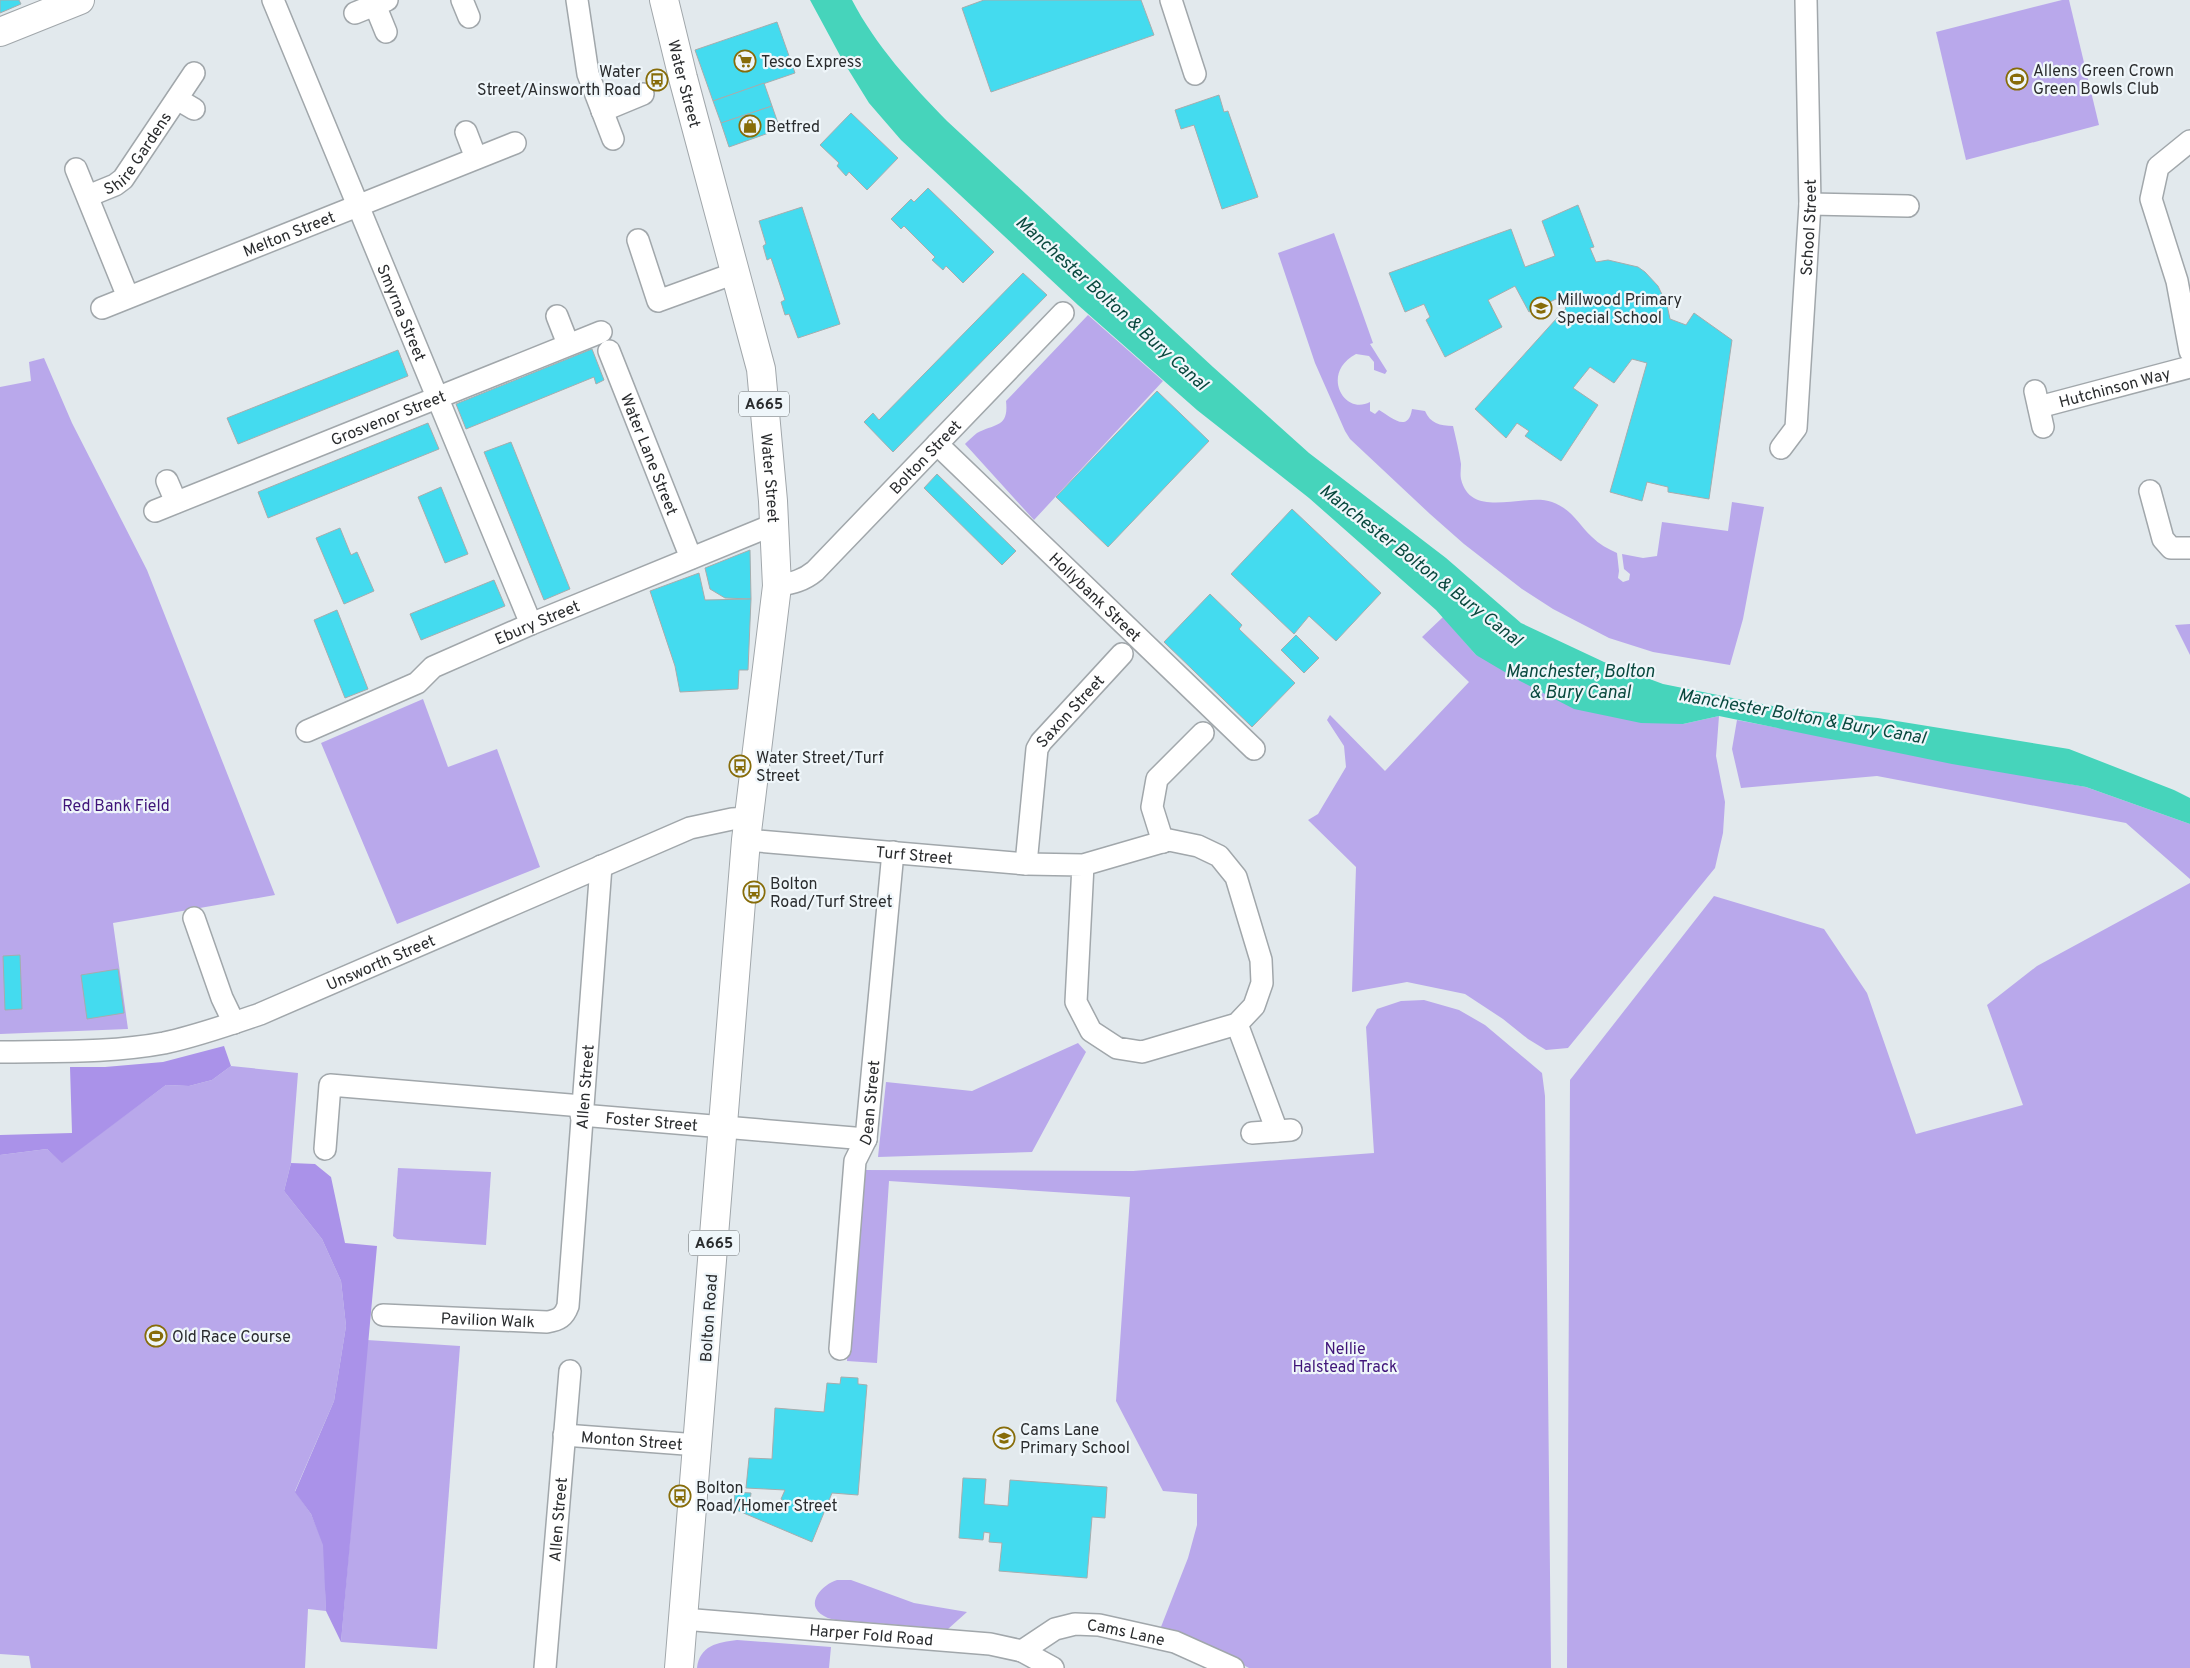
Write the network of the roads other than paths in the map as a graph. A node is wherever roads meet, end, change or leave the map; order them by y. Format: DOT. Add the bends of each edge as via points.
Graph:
graph roads {
  1 [pos="80,0"];
  2 [pos="273,0"];
  3 [pos="577,0"];
  4 [pos="664,0"];
  5 [pos="1171,0"];
  6 [pos="1806,0"];
  7 [pos="381,2"];
  8 [pos="39,7"];
  9 [pos="355,13"];
  10 [pos="0,32"];
  11 [pos="386,32"];
  12 [pos="194,73"];
  13 [pos="1195,74"];
  14 [pos="644,94"];
  15 [pos="602,111"];
  16 [pos="466,132"];
  17 [pos="613,139"];
  18 [pos="2190,141"];
  19 [pos="515,143"];
  20 [pos="476,158"];
  21 [pos="76,169"];
  22 [pos="88,196"];
  23 [pos="358,204"];
  24 [pos="1810,204"];
  25 [pos="1908,206"];
  26 [pos="638,240"];
  27 [pos="735,273"];
  28 [pos="128,297"];
  29 [pos="102,308"];
  30 [pos="1063,312"];
  31 [pos="557,316"];
  32 [pos="601,332"];
  33 [pos="568,344"];
  34 [pos="2190,351"];
  35 [pos="609,352"];
  36 [pos="2190,367"];
  37 [pos="437,396"];
  38 [pos="2039,408"];
  39 [pos="937,444"];
  40 [pos="1781,448"];
  41 [pos="167,481"];
  42 [pos="2150,491"];
  43 [pos="176,502"];
  44 [pos="155,511"];
  45 [pos="775,524"];
  46 [pos="2190,548"];
  47 [pos="691,558"];
  48 [pos="777,586"];
  49 [pos="530,624"];
  50 [pos="1122,654"];
  51 [pos="307,730"];
  52 [pos="1203,733"];
  53 [pos="1254,749"];
  54 [pos="747,829"];
  55 [pos="1164,842"];
  56 [pos="893,852"];
  57 [pos="1026,864"];
  58 [pos="1083,865"];
  59 [pos="601,866"];
  60 [pos="194,918"];
  61 [pos="234,1023"];
  62 [pos="1237,1024"];
  63 [pos="0,1052"];
  64 [pos="582,1111"];
  65 [pos="723,1126"];
  66 [pos="1252,1133"];
  67 [pos="866,1139"];
  68 [pos="325,1149"];
  69 [pos="568,1306"];
  70 [pos="394,1321"];
  71 [pos="840,1349"];
  72 [pos="570,1370"];
  73 [pos="564,1435"];
  74 [pos="698,1445"];
  75 [pos="684,1619"];
  76 [pos="1022,1651"];
  77 [pos="545,1668"];
  78 [pos="679,1668"];
  79 [pos="1053,1668"];
  80 [pos="1233,1668"];
  1 -- 8 [label="main road"];
  2 -- 23 [label="street, Smyrna Street"];
  3 -- 15 [label="street" via="586,68"];
  4 -- 27 [label="main road, Water Street / A665"];
  5 -- 13 [label="street"];
  6 -- 24 [label="street, School Street"];
  7 -- 9 [label="street"];
  7 -- 11 [label="street"];
  8 -- 10 [label="main road"];
  12 -- 22 [label="street, Shire Gardens" via="185,104 123,179"];
  14 -- 15 [label="street"];
  15 -- 17 [label="street"];
  16 -- 20 [label="street"];
  18 -- 34 [label="street" via="2158,167 2151,199 2177,281"];
  19 -- 20 [label="street, Melton Street"];
  20 -- 23 [label="street, Melton Street"];
  21 -- 22 [label="street, Shire Gardens"];
  22 -- 28 [label="street, Shire Gardens"];
  23 -- 28 [label="street, Melton Street"];
  23 -- 37 [label="street, Smyrna Street"];
  24 -- 25 [label="street"];
  24 -- 40 [label="street, School Street" via="1796,428"];
  26 -- 27 [label="street" via="658,301"];
  27 -- 45 [label="main road, Water Street / A665" via="761,369"];
  28 -- 29 [label="street, Melton Street"];
  30 -- 39 [label="street, Bolton Street"];
  31 -- 33 [label="street"];
  32 -- 33 [label="street, Grosvenor Street"];
  33 -- 37 [label="street, Grosvenor Street"];
  35 -- 47 [label="street, Water Lane Street"];
  36 -- 38 [label="street, Hutchinson Way"];
  37 -- 43 [label="street, Grosvenor Street"];
  37 -- 49 [label="street, Smyrna Street"];
  39 -- 48 [label="street, Bolton Street" via="815,571 796,582"];
  39 -- 53 [label="street, Hollybank Street"];
  41 -- 43 [label="street"];
  42 -- 46 [label="street" via="2162,538 2171,548"];
  43 -- 44 [label="street, Grosvenor Street"];
  45 -- 47 [label="street, Ebury Street"];
  45 -- 48 [label="main road, Water Street / A665"];
  47 -- 49 [label="street, Ebury Street"];
  48 -- 54 [label="main road, Water Street / A665"];
  49 -- 51 [label="street, Ebury Street" via="433,667 416,683"];
  50 -- 57 [label="street, Saxon Street" via="1041,742"];
  52 -- 55 [label="street" via="1157,780 1152,807"];
  54 -- 56 [label="street, Turf Street"];
  54 -- 59 [label="street, Unsworth Street" via="732,819 690,828"];
  54 -- 65 [label="main road, Bolton Road / A665"];
  55 -- 58 [label="street, Turf Street"];
  55 -- 62 [label="street" via="1169,840 1198,846 1219,856 1236,877 1261,960 1262,983 1254,1006"];
  56 -- 57 [label="street, Turf Street"];
  56 -- 67 [label="street, Dean Street"];
  57 -- 58 [label="street, Turf Street"];
  58 -- 62 [label="street" via="1076,1002 1091,1031 1118,1048 1142,1052"];
  59 -- 61 [label="street, Unsworth Street"];
  59 -- 64 [label="street, Allen Street"];
  60 -- 61 [label="street"];
  61 -- 63 [label="street, Unsworth Street" via="164,1043 124,1048"];
  62 -- 66 [label="street" via="1284,1130"];
  64 -- 65 [label="street, Foster Street"];
  64 -- 68 [label="street, Foster Street" via="330,1085"];
  64 -- 69 [label="street, Allen Street"];
  65 -- 67 [label="street, Foster Street"];
  65 -- 74 [label="main road, Bolton Road / A665"];
  67 -- 71 [label="street, Dean Street" via="855,1161"];
  69 -- 70 [label="street, Pavilion Walk" via="565,1315 547,1322"];
  72 -- 73 [label="street, Allen Street"];
  73 -- 74 [label="street, Monton Street"];
  73 -- 77 [label="street, Allen Street"];
  74 -- 75 [label="main road, Bolton Road / A665"];
  75 -- 76 [label="street, Harper Fold Road" via="978,1642"];
  75 -- 78 [label="main road, Bolton Road / A665"];
  76 -- 79 [label="street, Harper Fold Road"];
  76 -- 80 [label="street, Cams Lane" via="1055,1629 1076,1624 1099,1625 1175,1642"];
}
